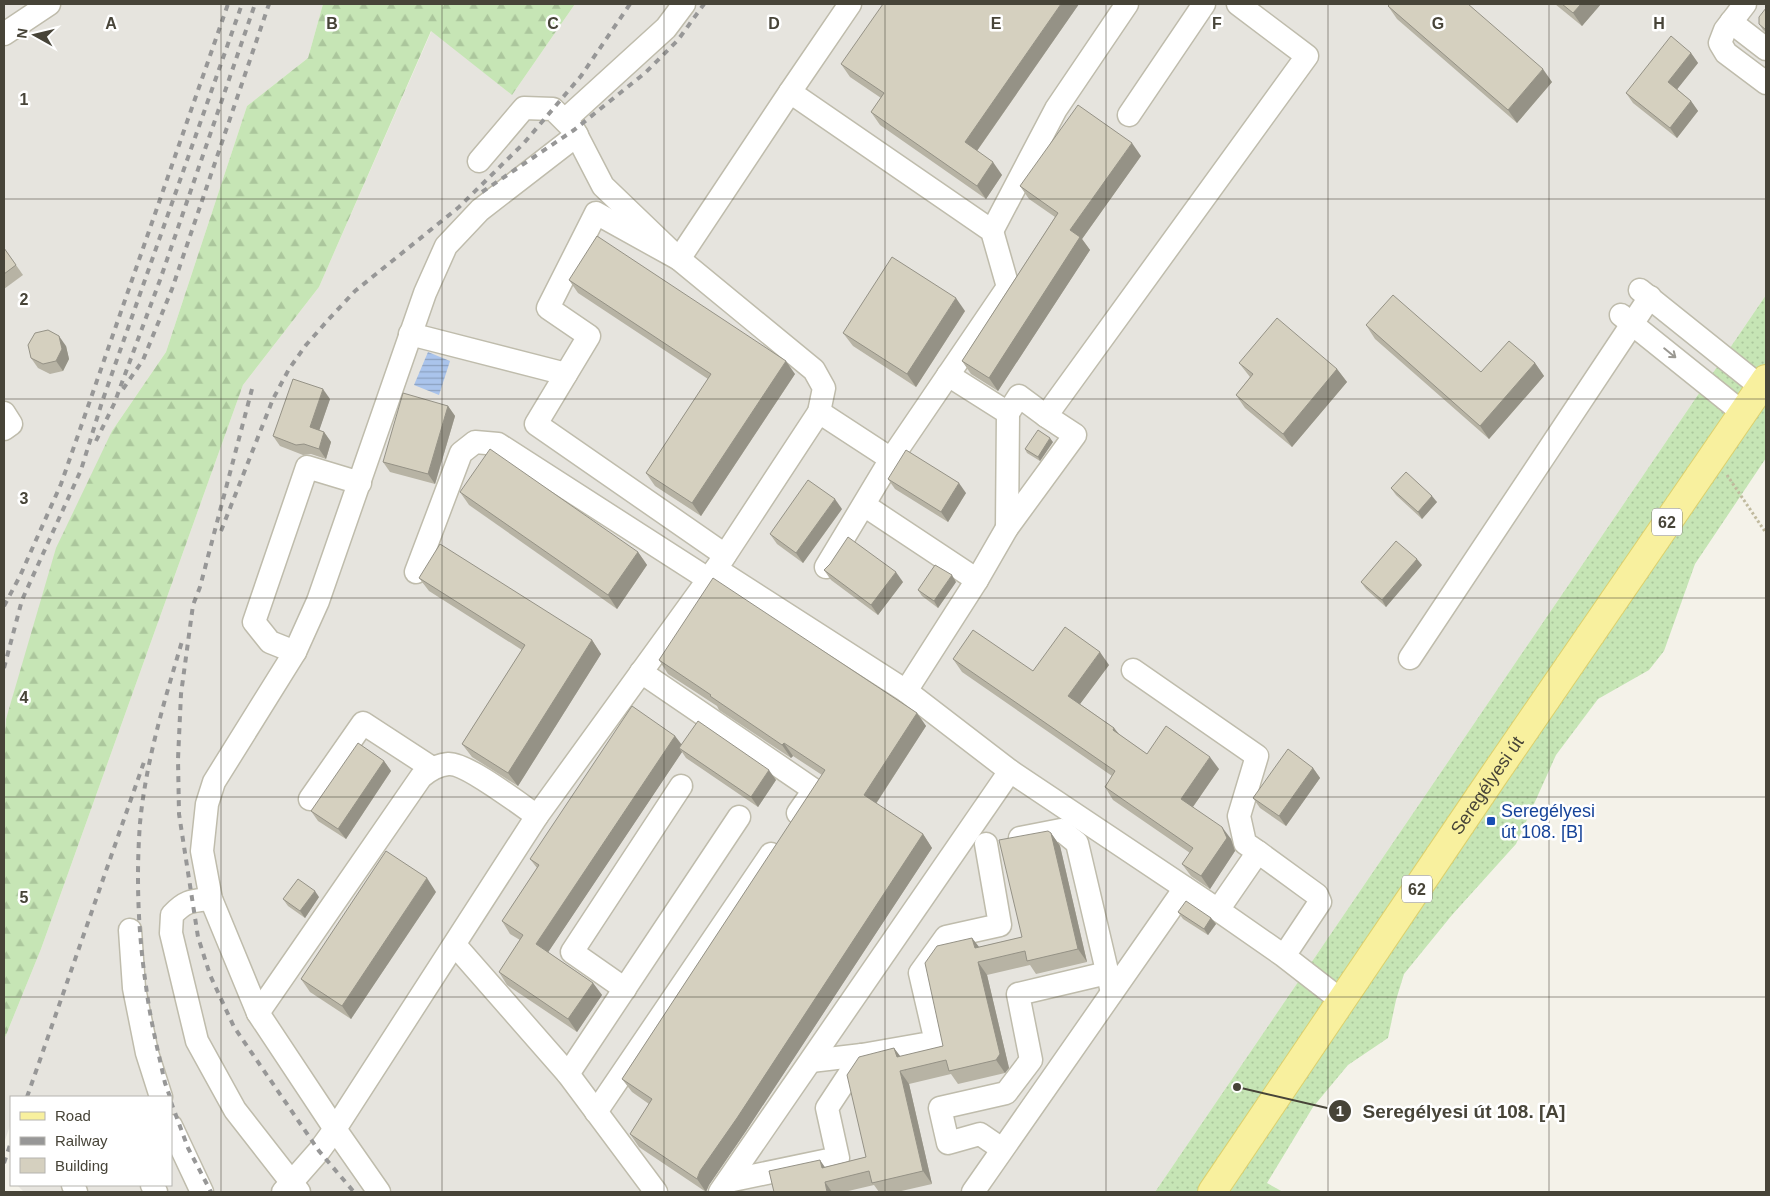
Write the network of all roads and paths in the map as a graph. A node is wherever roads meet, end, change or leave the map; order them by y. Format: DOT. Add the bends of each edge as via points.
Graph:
graph roads {
  1 [pos="49,4"];
  2 [pos="684,4"];
  3 [pos="850,4"];
  4 [pos="1127,4"];
  5 [pos="1238,4"];
  6 [pos="1745,4"];
  7 [pos="1194,7"];
  8 [pos="1731,22"];
  9 [pos="4,34"];
  10 [pos="1766,49"];
  11 [pos="1766,83"];
  12 [pos="790,92"];
  13 [pos="1129,114"];
  14 [pos="571,128"];
  15 [pos="479,161"];
  16 [pos="992,231"];
  17 [pos="679,260"];
  18 [pos="1626,318"];
  19 [pos="410,334"];
  20 [pos="566,374"];
  21 [pos="948,375"];
  22 [pos="1764,383"];
  23 [pos="818,412"];
  24 [pos="4,413"];
  25 [pos="1008,413"];
  26 [pos="1743,413"];
  27 [pos="1046,416"];
  28 [pos="4,429"];
  29 [pos="1713,454"];
  30 [pos="891,459"];
  31 [pos="360,483"];
  32 [pos="864,505"];
  33 [pos="1007,528"];
  34 [pos="1766,533"];
  35 [pos="826,566"];
  36 [pos="716,567"];
  37 [pos="416,572"];
  38 [pos="977,580"];
  39 [pos="294,652"];
  40 [pos="1410,658"];
  41 [pos="1133,670"];
  42 [pos="641,672"];
  43 [pos="906,691"];
  44 [pos="432,768"];
  45 [pos="1010,771"];
  46 [pos="682,786"];
  47 [pos="310,799"];
  48 [pos="537,816"];
  49 [pos="739,818"];
  50 [pos="977,838"];
  51 [pos="1258,852"];
  52 [pos="1185,888"];
  53 [pos="211,899"];
  54 [pos="1218,910"];
  55 [pos="130,930"];
  56 [pos="455,945"];
  57 [pos="1284,956"];
  58 [pos="1109,984"];
  59 [pos="625,988"];
  60 [pos="1342,1001"];
  61 [pos="258,1013"];
  62 [pos="862,1055"];
  63 [pos="810,1061"];
  64 [pos="568,1074"];
  65 [pos="161,1096"];
  66 [pos="596,1112"];
  67 [pos="172,1128"];
  68 [pos="335,1129"];
  69 [pos="1002,1149"];
  70 [pos="724,1187"];
  71 [pos="291,1189"];
  72 [pos="202,1192"];
  73 [pos="379,1192"];
  74 [pos="656,1192"];
  75 [pos="973,1192"];
  76 [pos="1212,1192"];
  1 -- 9 [label="lane"];
  2 -- 14 [label="lane" via="666,28"];
  3 -- 12 [label="lane"];
  4 -- 16 [label="lane" via="1056,109"];
  5 -- 27 [label="lane" via="1307,56"];
  6 -- 8 [label="lane"];
  7 -- 13 [label="lane"];
  8 -- 10 [label="lane"];
  8 -- 11 [label="lane" via="1720,43 1726,53"];
  12 -- 16 [label="lane"];
  12 -- 17 [label="lane"];
  14 -- 15 [label="lane" via="553,109 524,108"];
  14 -- 17 [label="lane" via="602,186"];
  14 -- 19 [label="lane" via="480,210 446,246"];
  16 -- 21 [label="lane" via="1008,287"];
  17 -- 20 [label="lane" via="596,213 548,308 589,336"];
  17 -- 23 [label="lane" via="814,370 824,388"];
  18 -- 22 [label="lane" via="1645,294"];
  18 -- 26 [label="lane, one-way"];
  18 -- 40 [label="lane"];
  19 -- 20 [label="lane"];
  19 -- 31 [label="lane"];
  20 -- 36 [label="lane" via="536,424"];
  21 -- 25 [label="lane"];
  21 -- 30 [label="lane"];
  22 -- 26 [label="main road, Seregélyesi út / 62"];
  23 -- 30 [label="lane"];
  23 -- 36 [label="lane"];
  24 -- 28 [label="lane" via="11,424"];
  25 -- 27 [label="lane" via="1019,396"];
  25 -- 33 [label="lane"];
  26 -- 29 [label="main road, Seregélyesi út / 62"];
  27 -- 33 [label="lane" via="1075,435"];
  29 -- 34 [label="path"];
  29 -- 60 [label="main road, Seregélyesi út / 62"];
  30 -- 32 [label="lane"];
  31 -- 39 [label="lane" via="318,601"];
  31 -- 39 [label="lane" via="307,467 254,622 270,642"];
  32 -- 35 [label="lane"];
  32 -- 38 [label="lane"];
  33 -- 38 [label="lane"];
  36 -- 37 [label="lane" via="498,444 475,442 461,453"];
  36 -- 42 [label="lane"];
  36 -- 43 [label="lane"];
  38 -- 43 [label="lane"];
  39 -- 53 [label="lane" via="214,782 207,804 202,851"];
  41 -- 51 [label="lane" via="1257,756 1239,816 1244,843"];
  42 -- 48 [label="lane"];
  42 -- 66 [label="lane" via="814,790"];
  43 -- 45 [label="lane"];
  44 -- 47 [label="lane" via="363,723"];
  44 -- 48 [label="lane" via="450,764 466,769"];
  44 -- 61 [label="lane" via="421,777"];
  45 -- 50 [label="lane"];
  45 -- 52 [label="lane"];
  46 -- 59 [label="lane" via="572,952"];
  48 -- 56 [label="lane"];
  49 -- 59 [label="lane"];
  50 -- 58 [label="lane" via="1061,830 1076,843"];
  50 -- 62 [label="lane" via="1000,925 946,937 920,973 936,1042"];
  50 -- 63 [label="lane"];
  51 -- 54 [label="lane"];
  51 -- 57 [label="lane" via="1317,895 1320,902"];
  52 -- 54 [label="lane"];
  52 -- 58 [label="lane"];
  53 -- 61 [label="lane"];
  53 -- 71 [label="lane" via="181,905 172,915 171,933 197,1041 235,1110"];
  54 -- 57 [label="lane"];
  55 -- 65 [label="lane" via="134,988 147,1054"];
  56 -- 64 [label="lane"];
  56 -- 68 [label="lane"];
  57 -- 60 [label="lane"];
  58 -- 69 [label="lane"];
  58 -- 69 [label="lane" via="1018,994 1030,1060 1006,1093 940,1108 948,1143 980,1134"];
  59 -- 64 [label="lane"];
  60 -- 76 [label="main road, Seregélyesi út / 62"];
  61 -- 68 [label="lane"];
  62 -- 63 [label="lane"];
  62 -- 70 [label="lane" via="827,1108 838,1158"];
  63 -- 70 [label="lane"];
  64 -- 66 [label="lane"];
  66 -- 74 [label="lane"];
  67 -- 72 [label="lane"];
  68 -- 71 [label="lane"];
  68 -- 73 [label="lane"];
  69 -- 75 [label="lane"];
}
